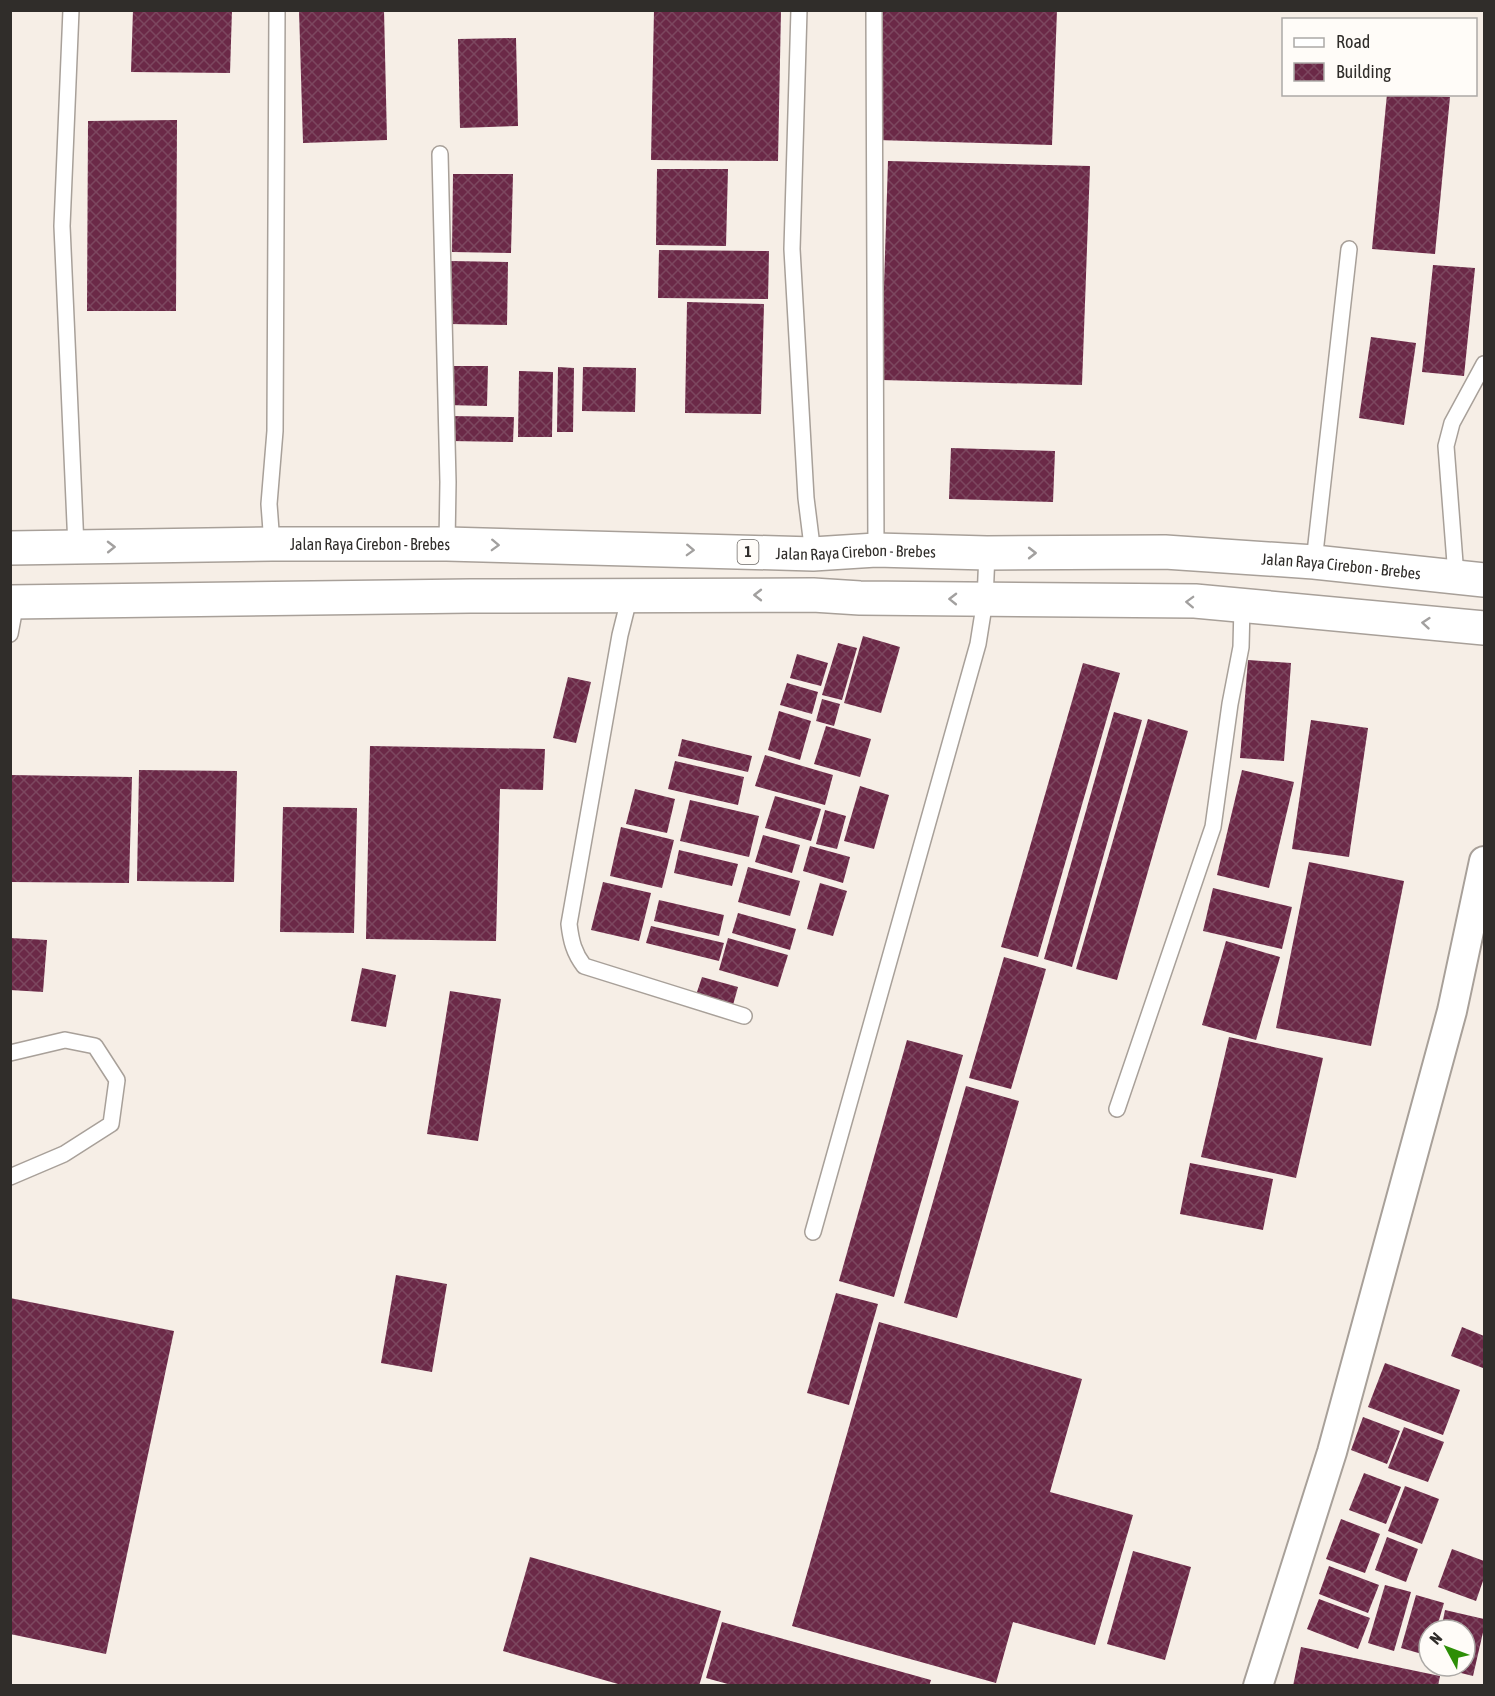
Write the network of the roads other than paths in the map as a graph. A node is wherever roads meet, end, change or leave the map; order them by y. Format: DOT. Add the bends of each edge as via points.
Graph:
graph roads {
  1 [pos="71,10"];
  2 [pos="277,10"];
  3 [pos="799,10"];
  4 [pos="874,10"];
  5 [pos="440,154"];
  6 [pos="1349,249"];
  7 [pos="1485,363"];
  8 [pos="272,544"];
  9 [pos="447,544"];
  10 [pos="76,547"];
  11 [pos="10,548"];
  12 [pos="876,550"];
  13 [pos="987,553"];
  14 [pos="813,554"];
  15 [pos="1314,562"];
  16 [pos="1470,578"];
  17 [pos="630,595"];
  18 [pos="813,595"];
  19 [pos="985,600"];
  20 [pos="14,602"];
  21 [pos="1242,606"];
  22 [pos="1485,628"];
  23 [pos="10,634"];
  24 [pos="1485,861"];
  25 [pos="744,1016"];
  26 [pos="10,1053"];
  27 [pos="1118,1109"];
  28 [pos="10,1177"];
  29 [pos="813,1232"];
  30 [pos="1258,1686"];
  1 -- 10 [label="lane" via="62,226"];
  2 -- 8 [label="lane" via="275,431 269,504"];
  3 -- 14 [label="lane" via="792,249 806,498"];
  4 -- 12 [label="lane"];
  5 -- 9 [label="lane"];
  6 -- 15 [label="lane"];
  7 -- 16 [label="lane" via="1452,423 1446,446"];
  8 -- 9 [label="highway, Jalan Raya Cirebon - Brebes / 1"];
  10 -- 8 [label="highway, Jalan Raya Cirebon - Brebes / 1, one-way"];
  9 -- 14 [label="highway, Jalan Raya Cirebon - Brebes / 1, one-way"];
  10 -- 11 [label="highway, Jalan Raya Cirebon - Brebes / 1"];
  12 -- 13 [label="highway, Jalan Raya Cirebon - Brebes / 1"];
  12 -- 14 [label="highway, Jalan Raya Cirebon - Brebes / 1"];
  13 -- 15 [label="highway, Jalan Raya Cirebon - Brebes / 1, one-way" via="1165,552"];
  13 -- 19 [label="lane"];
  14 -- 18 [label="highway"];
  15 -- 16 [label="highway, Jalan Raya Cirebon - Brebes / 1"];
  18 -- 17 [label="highway, one-way"];
  17 -- 20 [label="highway"];
  17 -- 25 [label="lane" via="568,924 571,942 584,966"];
  19 -- 18 [label="highway, one-way"];
  21 -- 19 [label="highway, one-way"];
  19 -- 29 [label="lane" via="978,644"];
  20 -- 23 [label="lane"];
  22 -- 21 [label="highway, one-way"];
  21 -- 27 [label="lane" via="1241,647 1213,827"];
  24 -- 30 [label="street" via="1452,1011 1332,1452"];
  26 -- 28 [label="lane" via="65,1040 95,1046 117,1080 111,1124 64,1154"];
}
